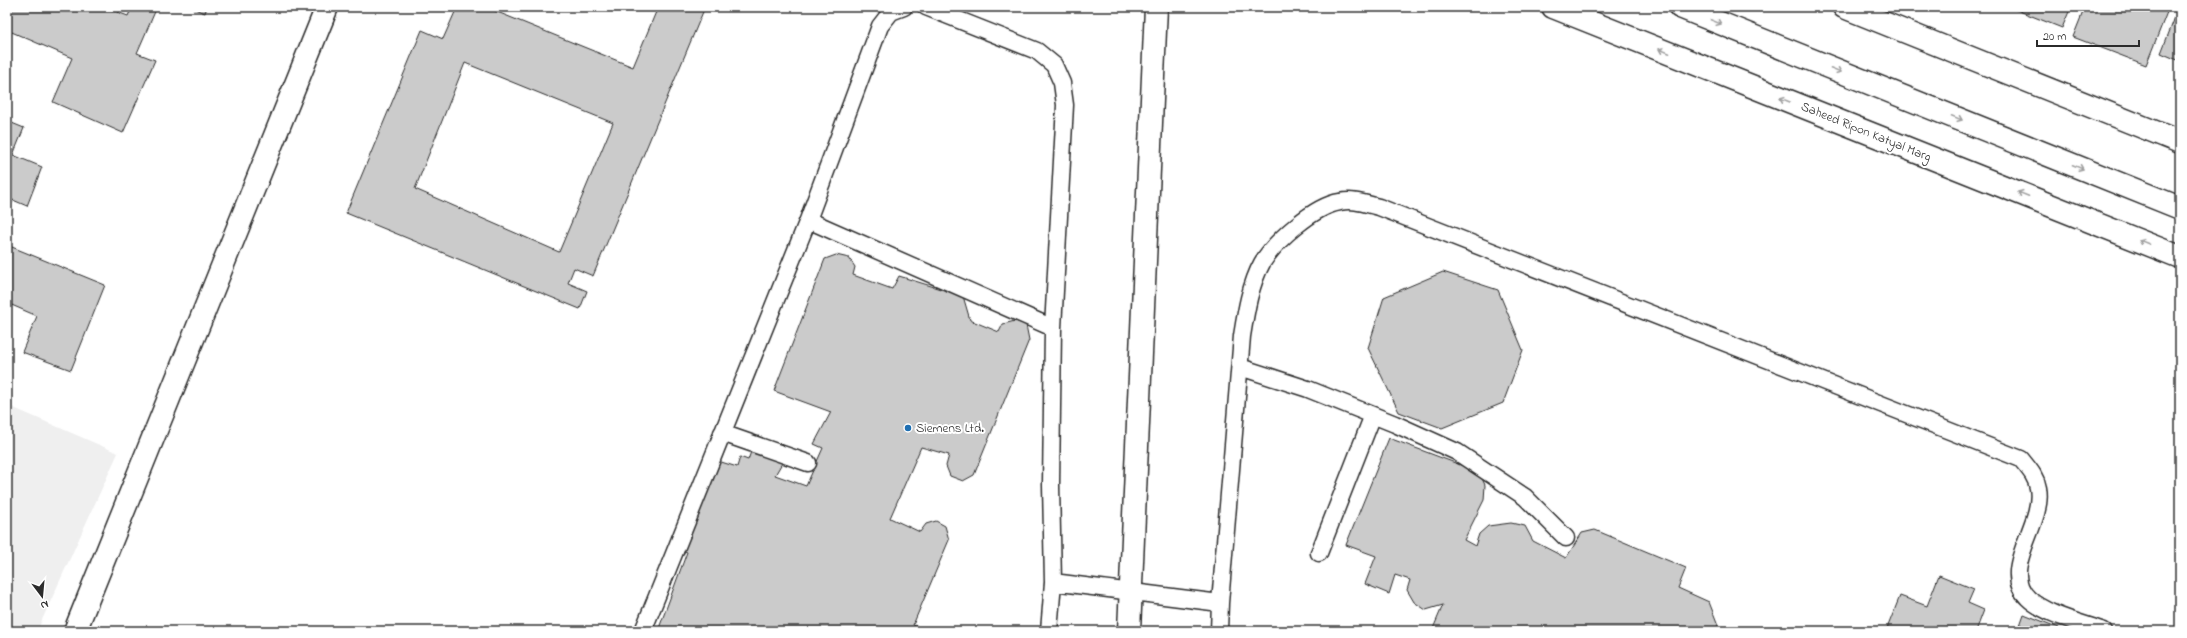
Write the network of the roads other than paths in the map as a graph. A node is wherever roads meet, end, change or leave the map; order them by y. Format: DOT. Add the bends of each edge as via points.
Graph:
graph roads {
  1 [pos="327,7"];
  2 [pos="904,7"];
  3 [pos="926,7"];
  4 [pos="1156,7"];
  5 [pos="1553,7"];
  6 [pos="1680,7"];
  7 [pos="1844,7"];
  8 [pos="2180,142"];
  9 [pos="2180,208"];
  10 [pos="808,220"];
  11 [pos="2180,257"];
  12 [pos="1053,328"];
  13 [pos="1240,367"];
  14 [pos="1373,415"];
  15 [pos="722,433"];
  16 [pos="808,463"];
  17 [pos="1566,538"];
  18 [pos="1319,553"];
  19 [pos="1053,582"];
  20 [pos="1129,593"];
  21 [pos="1220,603"];
  22 [pos="75,631"];
  23 [pos="643,631"];
  24 [pos="1049,631"];
  25 [pos="1129,631"];
  26 [pos="1219,631"];
  27 [pos="2104,631"];
  1 -- 22 [label="street"];
  2 -- 10 [label="lane" via="891,12 880,26"];
  3 -- 12 [label="lane" via="1037,51 1054,65 1062,83 1065,105"];
  4 -- 20 [label="street"];
  11 -- 5 [label="street, Saheed Ripon Katyal Marg, one-way"];
  6 -- 9 [label="street, one-way"];
  7 -- 8 [label="street"];
  10 -- 12 [label="lane"];
  10 -- 15 [label="lane"];
  12 -- 19 [label="lane"];
  13 -- 14 [label="lane" via="1308,389"];
  13 -- 21 [label="lane"];
  13 -- 27 [label="lane" via="1242,336 1250,293 1262,263 1283,236 1320,209 1339,202 1355,201 1379,207 2021,459 2033,474 2038,488 2038,513 2017,565 2018,580 2028,598 2045,610"];
  14 -- 17 [label="lane" via="1457,452 1525,497"];
  14 -- 18 [label="lane"];
  15 -- 16 [label="lane"];
  15 -- 23 [label="lane"];
  19 -- 20 [label="lane"];
  19 -- 24 [label="lane"];
  20 -- 21 [label="lane"];
  20 -- 25 [label="street"];
  21 -- 26 [label="lane"];
}
